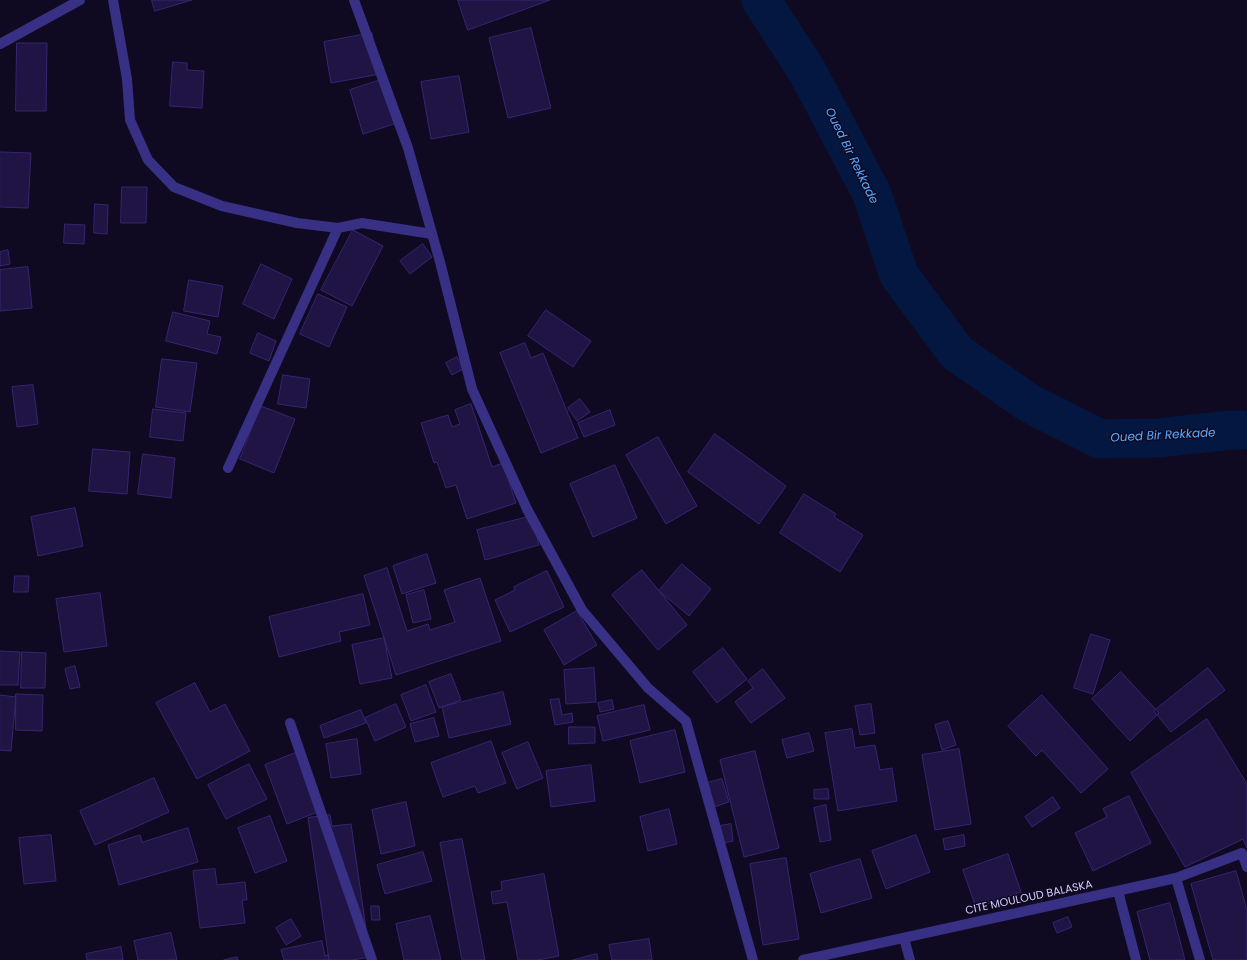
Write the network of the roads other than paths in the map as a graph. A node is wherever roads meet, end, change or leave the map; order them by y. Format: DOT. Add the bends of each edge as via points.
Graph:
graph roads {
  1 [pos="80,0"];
  2 [pos="113,0"];
  3 [pos="354,0"];
  4 [pos="0,44"];
  5 [pos="338,228"];
  6 [pos="432,234"];
  7 [pos="228,468"];
  8 [pos="290,724"];
  9 [pos="1247,867"];
  10 [pos="1176,878"];
  11 [pos="1118,891"];
  12 [pos="904,938"];
  13 [pos="372,960"];
  14 [pos="753,960"];
  15 [pos="803,960"];
  16 [pos="910,960"];
  17 [pos="1136,960"];
  18 [pos="1200,960"];
  1 -- 4 [label="street"];
  2 -- 5 [label="street" via="130,120 148,160 174,187 222,206 297,223"];
  3 -- 6 [label="street" via="408,148"];
  5 -- 6 [label="street" via="362,223"];
  5 -- 7 [label="street"];
  6 -- 14 [label="street" via="472,389 527,509 582,610 648,688 686,721"];
  8 -- 13 [label="street"];
  9 -- 10 [label="street, CITE MOULOUD BALASKA" via="1242,853"];
  10 -- 11 [label="street, CITE MOULOUD BALASKA"];
  10 -- 18 [label="street"];
  11 -- 12 [label="street, CITE MOULOUD BALASKA"];
  11 -- 17 [label="street"];
  12 -- 15 [label="street, CITE MOULOUD BALASKA"];
  12 -- 16 [label="street"];
}
